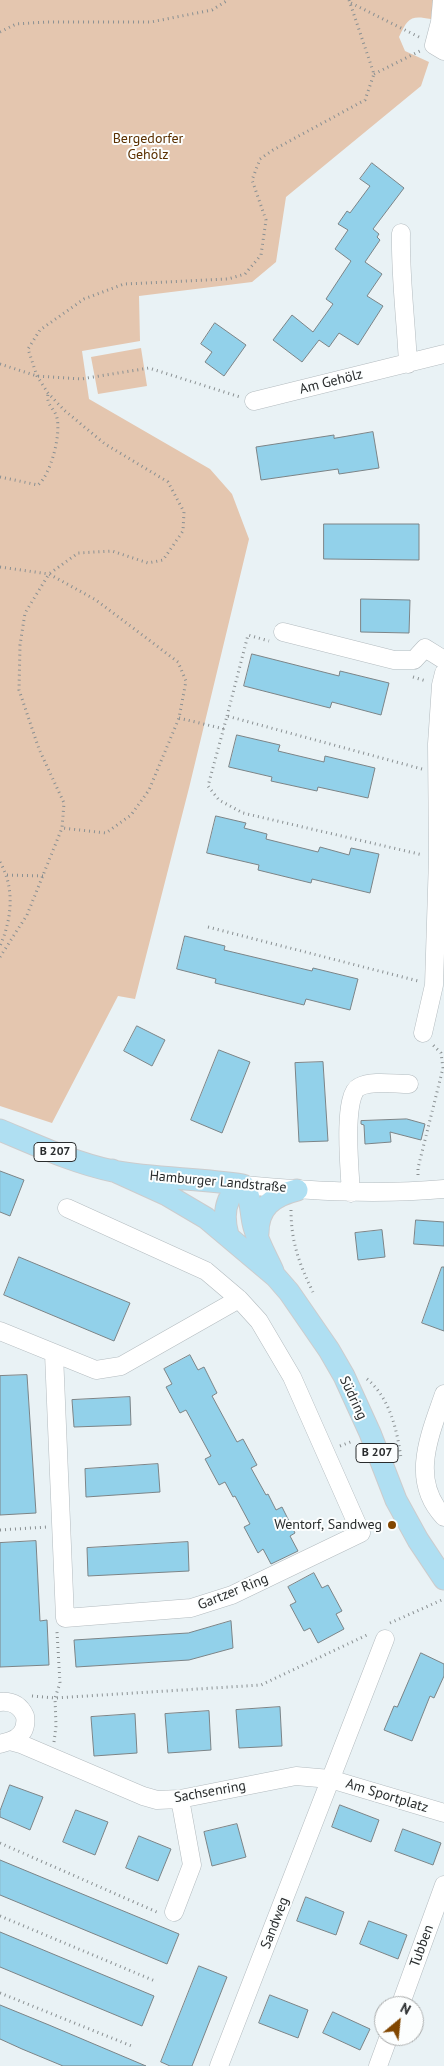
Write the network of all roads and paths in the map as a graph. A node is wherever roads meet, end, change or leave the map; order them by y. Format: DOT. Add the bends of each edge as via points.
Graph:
graph roads {
  1 [pos="228,0"];
  2 [pos="442,0"];
  3 [pos="350,1"];
  4 [pos="0,32"];
  5 [pos="439,48"];
  6 [pos="374,74"];
  7 [pos="401,233"];
  8 [pos="444,354"];
  9 [pos="0,364"];
  10 [pos="408,364"];
  11 [pos="37,376"];
  12 [pos="48,393"];
  13 [pos="254,401"];
  14 [pos="0,477"];
  15 [pos="0,567"];
  16 [pos="49,574"];
  17 [pos="280,637"];
  18 [pos="444,660"];
  19 [pos="412,677"];
  20 [pos="443,679"];
  21 [pos="227,716"];
  22 [pos="178,718"];
  23 [pos="224,730"];
  24 [pos="438,773"];
  25 [pos="62,828"];
  26 [pos="438,858"];
  27 [pos="0,862"];
  28 [pos="7,875"];
  29 [pos="43,876"];
  30 [pos="441,890"];
  31 [pos="440,914"];
  32 [pos="208,927"];
  33 [pos="0,946"];
  34 [pos="0,957"];
  35 [pos="434,985"];
  36 [pos="423,1033"];
  37 [pos="409,1084"];
  38 [pos="0,1130"];
  39 [pos="112,1170"];
  40 [pos="242,1185"];
  41 [pos="444,1189"];
  42 [pos="297,1190"];
  43 [pos="418,1191"];
  44 [pos="351,1193"];
  45 [pos="67,1208"];
  46 [pos="228,1235"];
  47 [pos="258,1238"];
  48 [pos="276,1277"];
  49 [pos="239,1299"];
  50 [pos="0,1331"];
  51 [pos="54,1354"];
  52 [pos="444,1394"];
  53 [pos="370,1433"];
  54 [pos="325,1453"];
  55 [pos="378,1456"];
  56 [pos="425,1462"];
  57 [pos="444,1517"];
  58 [pos="61,1526"];
  59 [pos="0,1530"];
  60 [pos="444,1579"];
  61 [pos="444,1599"];
  62 [pos="65,1618"];
  63 [pos="381,1632"];
  64 [pos="55,1698"];
  65 [pos="0,1702"];
  66 [pos="4,1742"];
  67 [pos="48,1756"];
  68 [pos="330,1779"];
  69 [pos="180,1799"];
  70 [pos="444,1813"];
  71 [pos="0,1843"];
  72 [pos="444,1885"];
  73 [pos="168,1913"];
  74 [pos="0,1916"];
  75 [pos="155,1981"];
  76 [pos="0,1993"];
  77 [pos="404,1996"];
  78 [pos="385,2046"];
  79 [pos="134,2047"];
  80 [pos="219,2066"];
  81 [pos="378,2066"];
  1 -- 4 [label="path" via="212,10 151,22 46,22 16,24"];
  2 -- 5 [label="street"];
  3 -- 5 [label="path"];
  3 -- 6 [label="path"];
  5 -- 6 [label="path"];
  6 -- 11 [label="path" via="365,100 260,160 252,180 266,220 261,255 245,274 228,279 124,284 84,299 40,330 28,349"];
  7 -- 10 [label="street" via="400,266"];
  8 -- 10 [label="street, Am Gehölz"];
  9 -- 11 [label="path"];
  10 -- 13 [label="street, Am Gehölz"];
  11 -- 12 [label="path"];
  11 -- 13 [label="path" via="80,379 148,368"];
  12 -- 14 [label="path" via="47,400 57,418 57,426 56,443 45,479 38,485"];
  12 -- 16 [label="path" via="105,444 168,482 184,512 183,531 163,560 148,563 112,551 78,553"];
  15 -- 16 [label="path"];
  16 -- 22 [label="path" via="96,600 178,662 186,681"];
  16 -- 25 [label="path" via="25,613 19,690 39,749 64,803"];
  17 -- 18 [label="street" via="394,660 414,660 425,648"];
  17 -- 21 [label="path" via="248,635"];
  19 -- 20 [label="path"];
  20 -- 24 [label="street" via="437,744"];
  21 -- 23 [label="path"];
  21 -- 24 [label="path"];
  22 -- 23 [label="path"];
  22 -- 25 [label="path" via="149,790 131,815 106,833"];
  23 -- 26 [label="path" via="208,786 219,800 243,813"];
  24 -- 26 [label="street"];
  25 -- 29 [label="path"];
  26 -- 30 [label="street"];
  27 -- 28 [label="path"];
  28 -- 29 [label="path"];
  28 -- 33 [label="path" via="11,906"];
  29 -- 34 [label="path" via="27,915"];
  30 -- 31 [label="street"];
  31 -- 35 [label="street"];
  32 -- 35 [label="path"];
  35 -- 36 [label="street"];
  36 -- 43 [label="path" via="441,1053 444,1068 418,1168"];
  37 -- 44 [label="street" via="369,1084 357,1087 353,1093 349,1115"];
  38 -- 39 [label="main road, Hamburger Landstraße / B 207"];
  39 -- 40 [label="main road, Hamburger Landstraße / B 207"];
  39 -- 46 [label="main road, Südring / B 207" via="180,1202"];
  40 -- 42 [label="street, Hamburger Landstraße"];
  40 -- 46 [label="main road" via="231,1196 224,1214"];
  40 -- 47 [label="main road, Südring / B 207" via="248,1195"];
  41 -- 43 [label="street, Hamburger Landstraße"];
  42 -- 44 [label="street, Hamburger Landstraße"];
  42 -- 47 [label="main road" via="275,1198 265,1206 260,1215"];
  43 -- 44 [label="street, Hamburger Landstraße"];
  45 -- 49 [label="street, Gartzer Ring" via="206,1270"];
  46 -- 48 [label="main road, Südring / B 207"];
  47 -- 48 [label="main road, Südring / B 207"];
  48 -- 53 [label="main road, Südring / B 207" via="299,1304 329,1350"];
  49 -- 51 [label="street" via="121,1366 96,1370"];
  49 -- 54 [label="street, Gartzer Ring" via="259,1321 292,1377"];
  50 -- 51 [label="street"];
  51 -- 58 [label="street"];
  52 -- 56 [label="street" via="426,1448"];
  53 -- 54 [label="path"];
  53 -- 55 [label="main road, Südring / B 207"];
  54 -- 62 [label="street, Gartzer Ring" via="361,1533 232,1595 191,1608"];
  55 -- 56 [label="path" via="401,1454"];
  55 -- 60 [label="main road, Südring / B 207" via="406,1519"];
  56 -- 57 [label="street" via="427,1489"];
  58 -- 59 [label="path"];
  58 -- 62 [label="street"];
  61 -- 63 [label="path"];
  62 -- 64 [label="path" via="56,1628 60,1683"];
  63 -- 64 [label="path" via="261,1686"];
  63 -- 68 [label="street, Sandweg"];
  64 -- 67 [label="path" via="54,1746"];
  65 -- 66 [label="street, Sachsenring" via="16,1704 25,1716 23,1731 18,1738"];
  66 -- 67 [label="street, Sachsenring" via="21,1744"];
  67 -- 69 [label="street, Sachsenring" via="143,1796 158,1800"];
  68 -- 69 [label="street, Sachsenring" via="296,1776"];
  68 -- 70 [label="street, Am Sportplatz"];
  68 -- 80 [label="street, Sandweg"];
  69 -- 73 [label="street" via="192,1865"];
  71 -- 73 [label="path"];
  72 -- 77 [label="street, Tubben"];
  74 -- 75 [label="path"];
  76 -- 79 [label="path"];
  78 -- 81 [label="street"];
}
